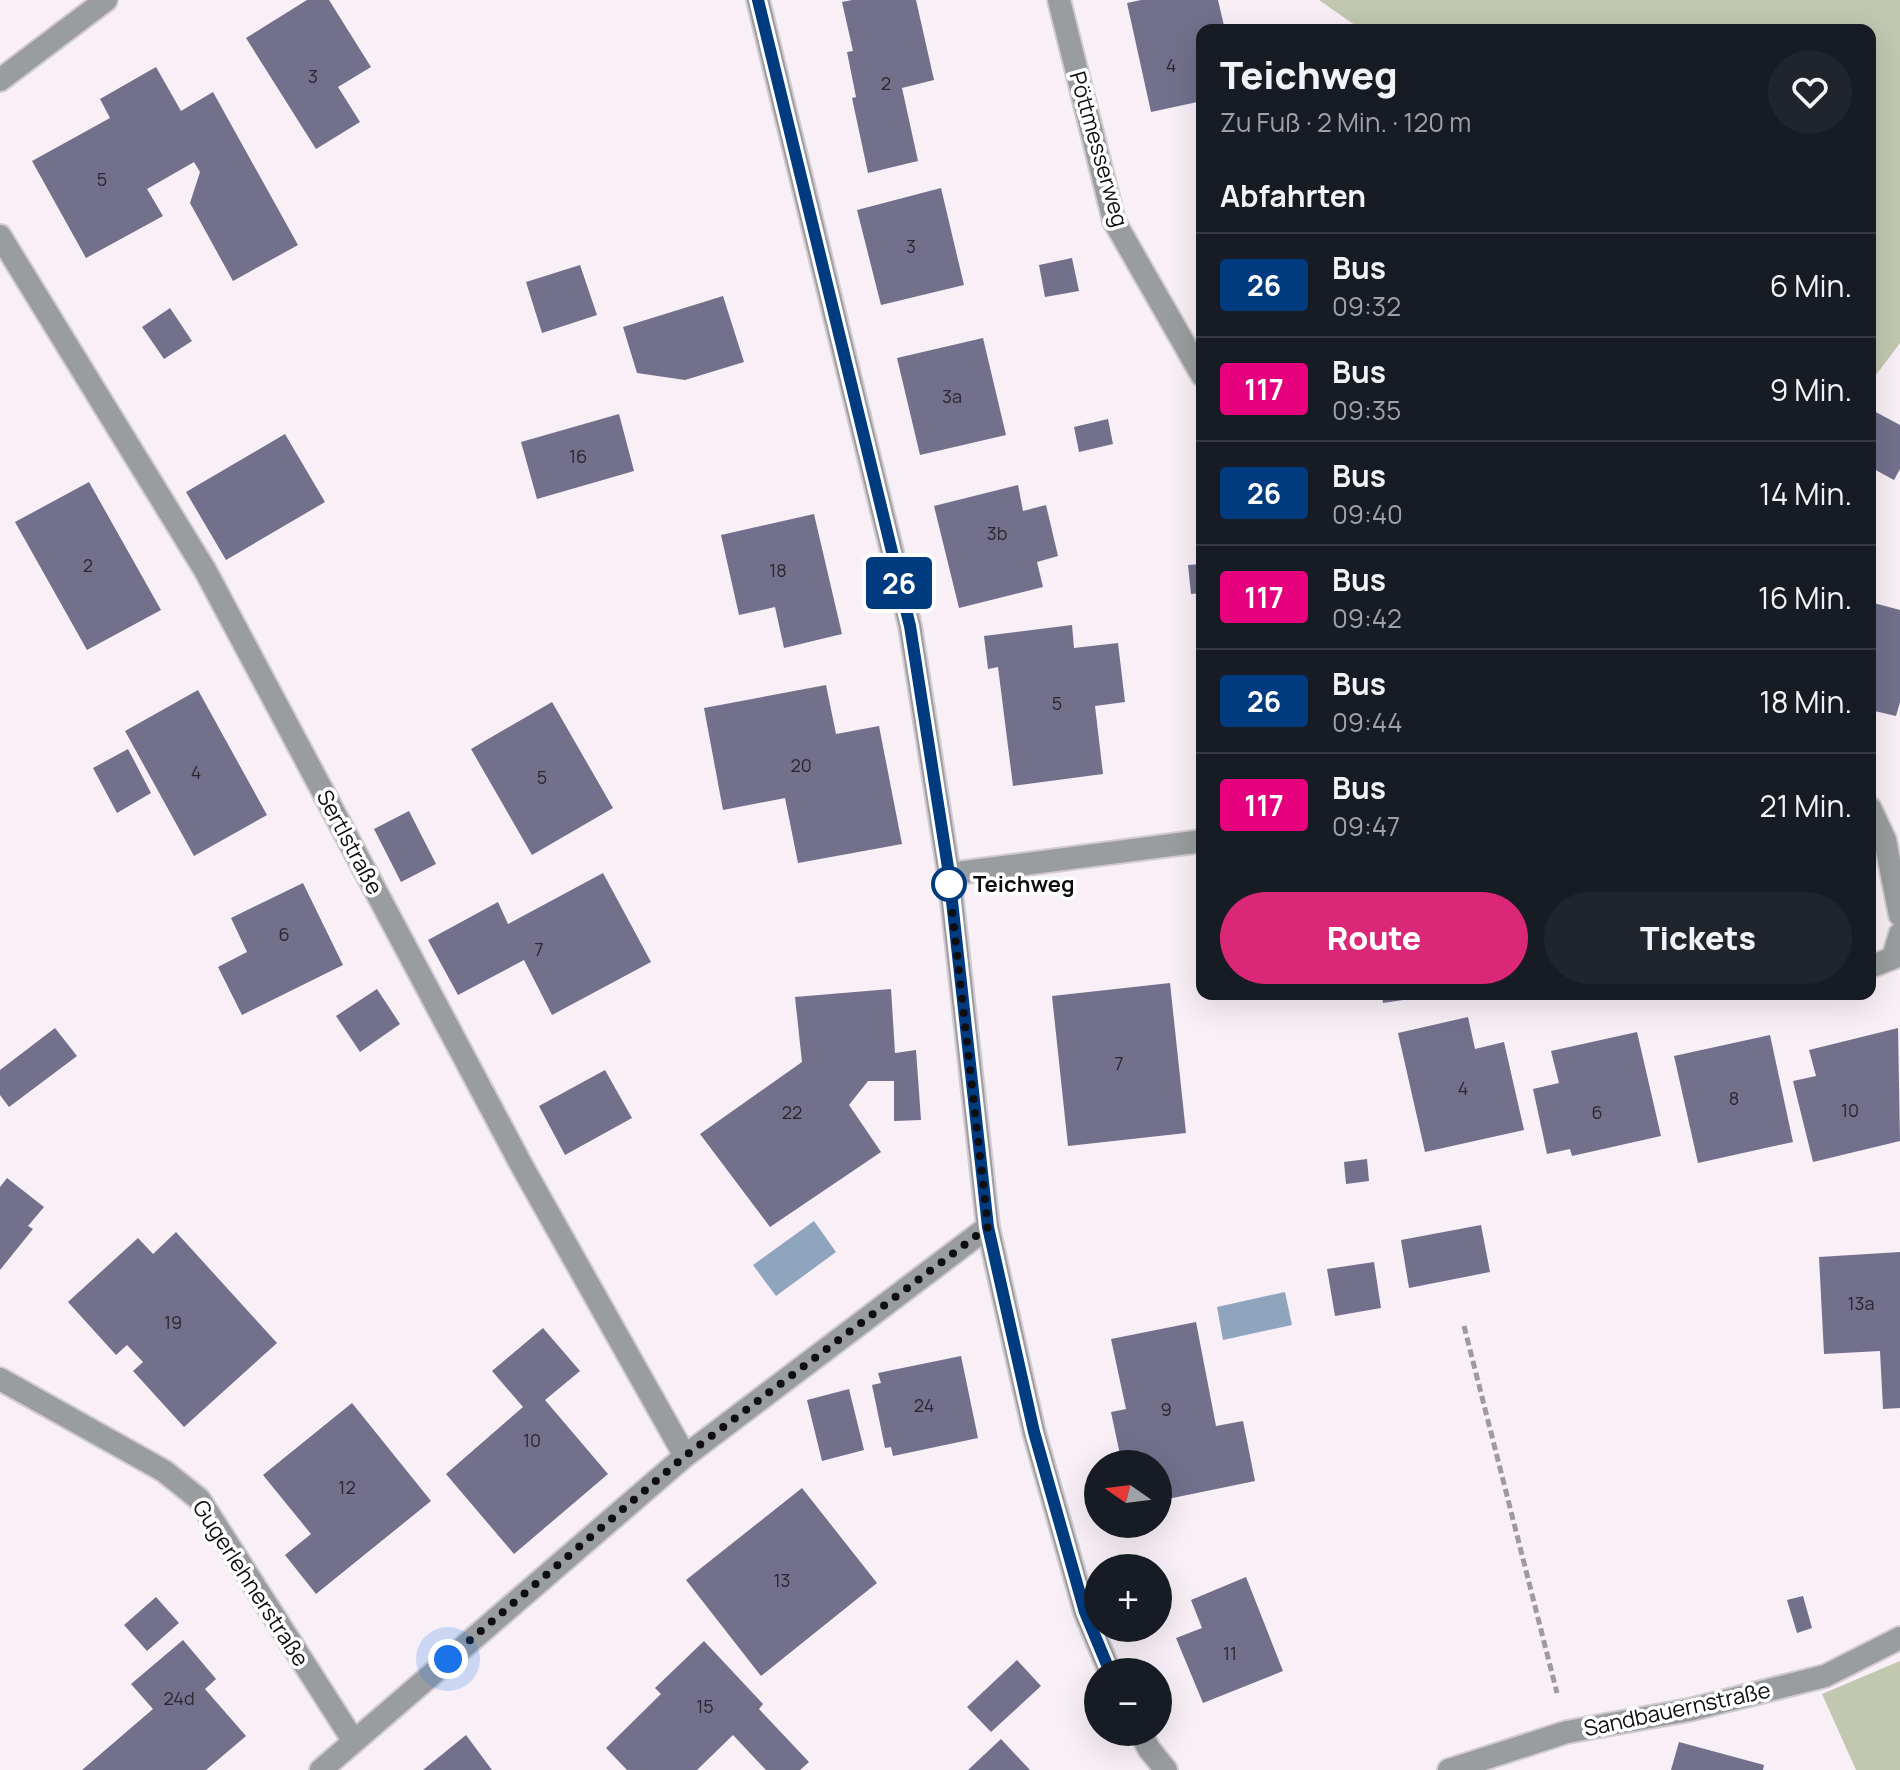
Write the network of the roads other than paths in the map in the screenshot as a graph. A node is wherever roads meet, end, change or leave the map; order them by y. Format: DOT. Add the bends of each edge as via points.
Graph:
graph roads {
  1 [pos="106,0"];
  2 [pos="758,0"];
  3 [pos="1059,0"];
  4 [pos="0,80"];
  5 [pos="0,236"];
  6 [pos="1196,364"];
  7 [pos="1876,821"];
  8 [pos="1196,842"];
  9 [pos="949,874"];
  10 [pos="1900,915"];
  11 [pos="1900,934"];
  12 [pos="1876,965"];
  13 [pos="988,1227"];
  14 [pos="0,1379"];
  15 [pos="685,1456"];
  16 [pos="1900,1638"];
  17 [pos="1104,1658"];
  18 [pos="353,1740"];
  19 [pos="1147,1746"];
  20 [pos="321,1770"];
  21 [pos="1166,1770"];
  22 [pos="1449,1770"];
  1 -- 4 [label="street"];
  2 -- 9 [label="street" via="910,626"];
  3 -- 6 [label="street, Pöttmesserweg" via="1114,221"];
  5 -- 15 [label="street, Sertlstraße" via="205,570 523,1168"];
  7 -- 10 [label="street"];
  8 -- 9 [label="street"];
  9 -- 13 [label="street"];
  11 -- 12 [label="street" via="1893,958"];
  13 -- 15 [label="street"];
  13 -- 17 [label="street" via="1034,1432 1085,1612"];
  14 -- 18 [label="street, Gugerlehnerstraße" via="164,1471 199,1499"];
  15 -- 18 [label="street"];
  16 -- 22 [label="street, Sandbauernstraße" via="1825,1676 1689,1710 1567,1732"];
  18 -- 20 [label="street"];
  19 -- 21 [label="street"];
}
